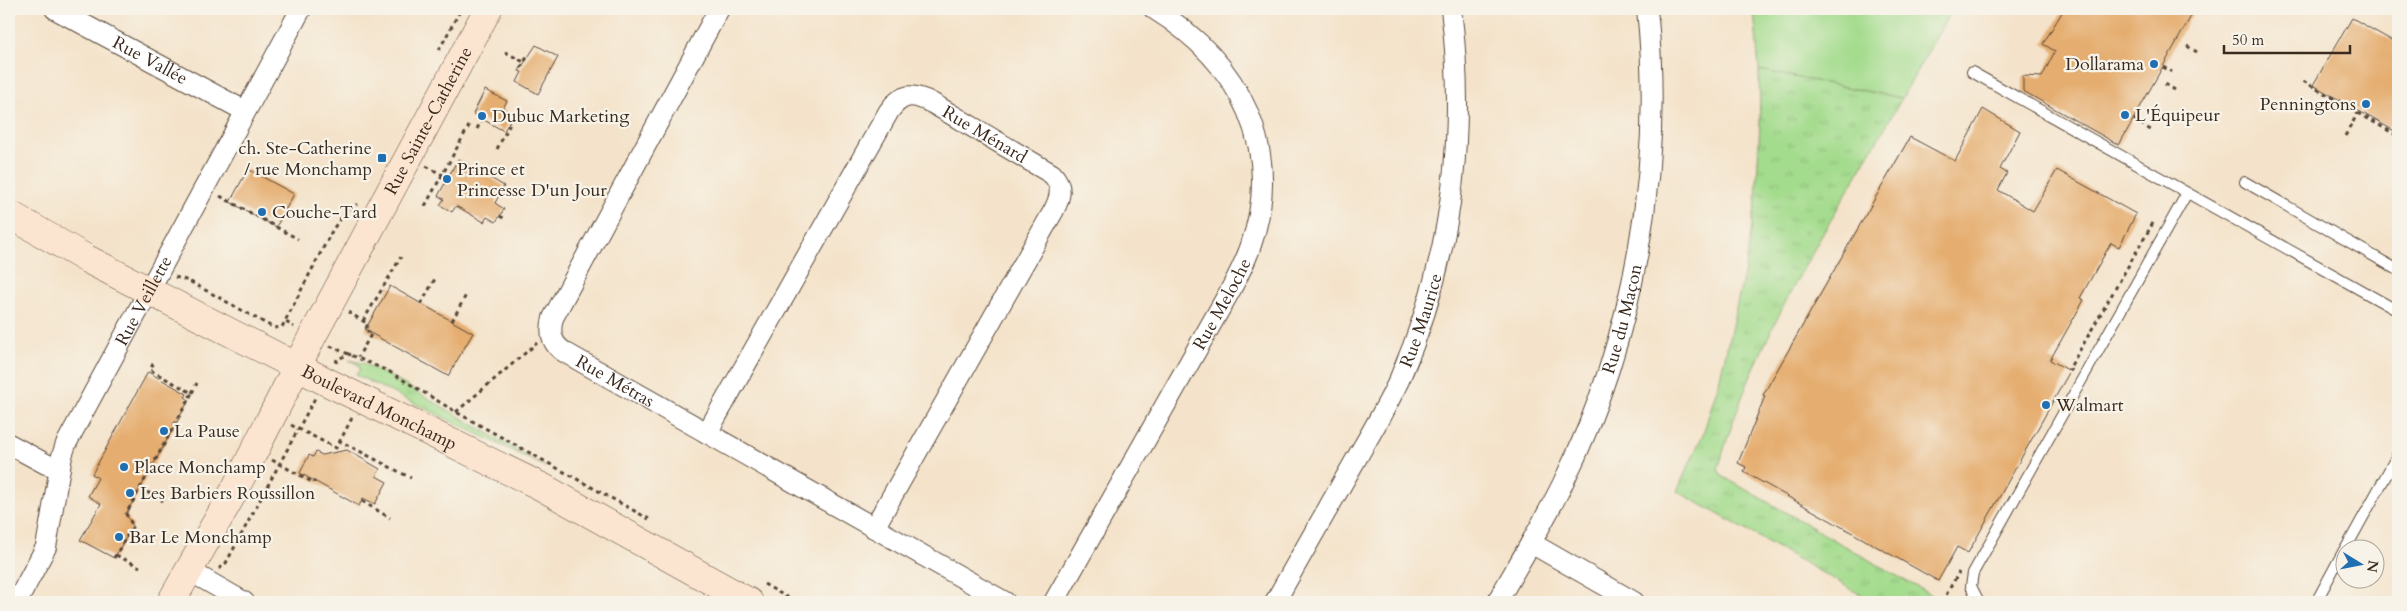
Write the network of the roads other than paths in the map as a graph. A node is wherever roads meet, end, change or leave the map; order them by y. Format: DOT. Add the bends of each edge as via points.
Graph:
graph roads {
  1 [pos="55,9"];
  2 [pos="301,9"];
  3 [pos="488,9"];
  4 [pos="719,9"];
  5 [pos="1154,9"];
  6 [pos="1451,9"];
  7 [pos="1647,9"];
  8 [pos="1972,72"];
  9 [pos="245,111"];
  10 [pos="2245,182"];
  11 [pos="2187,193"];
  12 [pos="9,214"];
  13 [pos="2398,270"];
  14 [pos="149,290"];
  15 [pos="2398,311"];
  16 [pos="298,367"];
  17 [pos="706,433"];
  18 [pos="9,444"];
  19 [pos="2398,454"];
  20 [pos="60,468"];
  21 [pos="874,528"];
  22 [pos="2351,538"];
  23 [pos="1531,543"];
  24 [pos="2334,569"];
  25 [pos="188,570"];
  26 [pos="755,592"];
  27 [pos="16,602"];
  28 [pos="171,602"];
  29 [pos="244,602"];
  30 [pos="1005,602"];
  31 [pos="1054,602"];
  32 [pos="1274,602"];
  33 [pos="1497,602"];
  34 [pos="1634,602"];
  35 [pos="1979,602"];
  36 [pos="2316,602"];
  1 -- 9 [label="street, Rue Vallée"];
  2 -- 9 [label="street, Rue Veillette"];
  3 -- 16 [label="street, Rue Sainte-Catherine"];
  4 -- 17 [label="street, Rue Métras" via="559,307 551,328 560,350"];
  5 -- 31 [label="street, Rue Meloche" via="1203,45 1240,93 1260,157 1256,230 1231,289"];
  6 -- 32 [label="street, Rue Maurice" via="1457,68 1458,134 1449,211 1428,304 1403,370 1382,413"];
  7 -- 23 [label="street, Rue du Maçon" via="1651,131 1647,187 1631,283 1594,411 1563,483"];
  8 -- 11 [label="lane"];
  9 -- 14 [label="street, Rue Veillette"];
  10 -- 13 [label="lane"];
  11 -- 15 [label="lane"];
  11 -- 35 [label="lane" via="1979,562 1971,586"];
  12 -- 14 [label="street, Boulevard Monchamp" via="87,260"];
  14 -- 16 [label="street, Boulevard Monchamp"];
  14 -- 20 [label="street, Rue Veillette" via="66,444"];
  16 -- 25 [label="street, Rue Sainte-Catherine" via="233,493"];
  16 -- 26 [label="street, Boulevard Monchamp"];
  17 -- 21 [label="street, Rue Métras"];
  17 -- 21 [label="street, Rue Ménard" via="888,111 900,98 907,96 932,103 1052,174 1061,194"];
  18 -- 20 [label="street"];
  19 -- 22 [label="lane"];
  20 -- 27 [label="street, Rue Veillette" via="46,547"];
  21 -- 30 [label="street, Rue Métras"];
  23 -- 33 [label="street, Rue du Maçon"];
  23 -- 34 [label="street"];
  24 -- 36 [label="lane"];
  25 -- 28 [label="street, Rue Sainte-Catherine"];
  25 -- 29 [label="street"];
}
